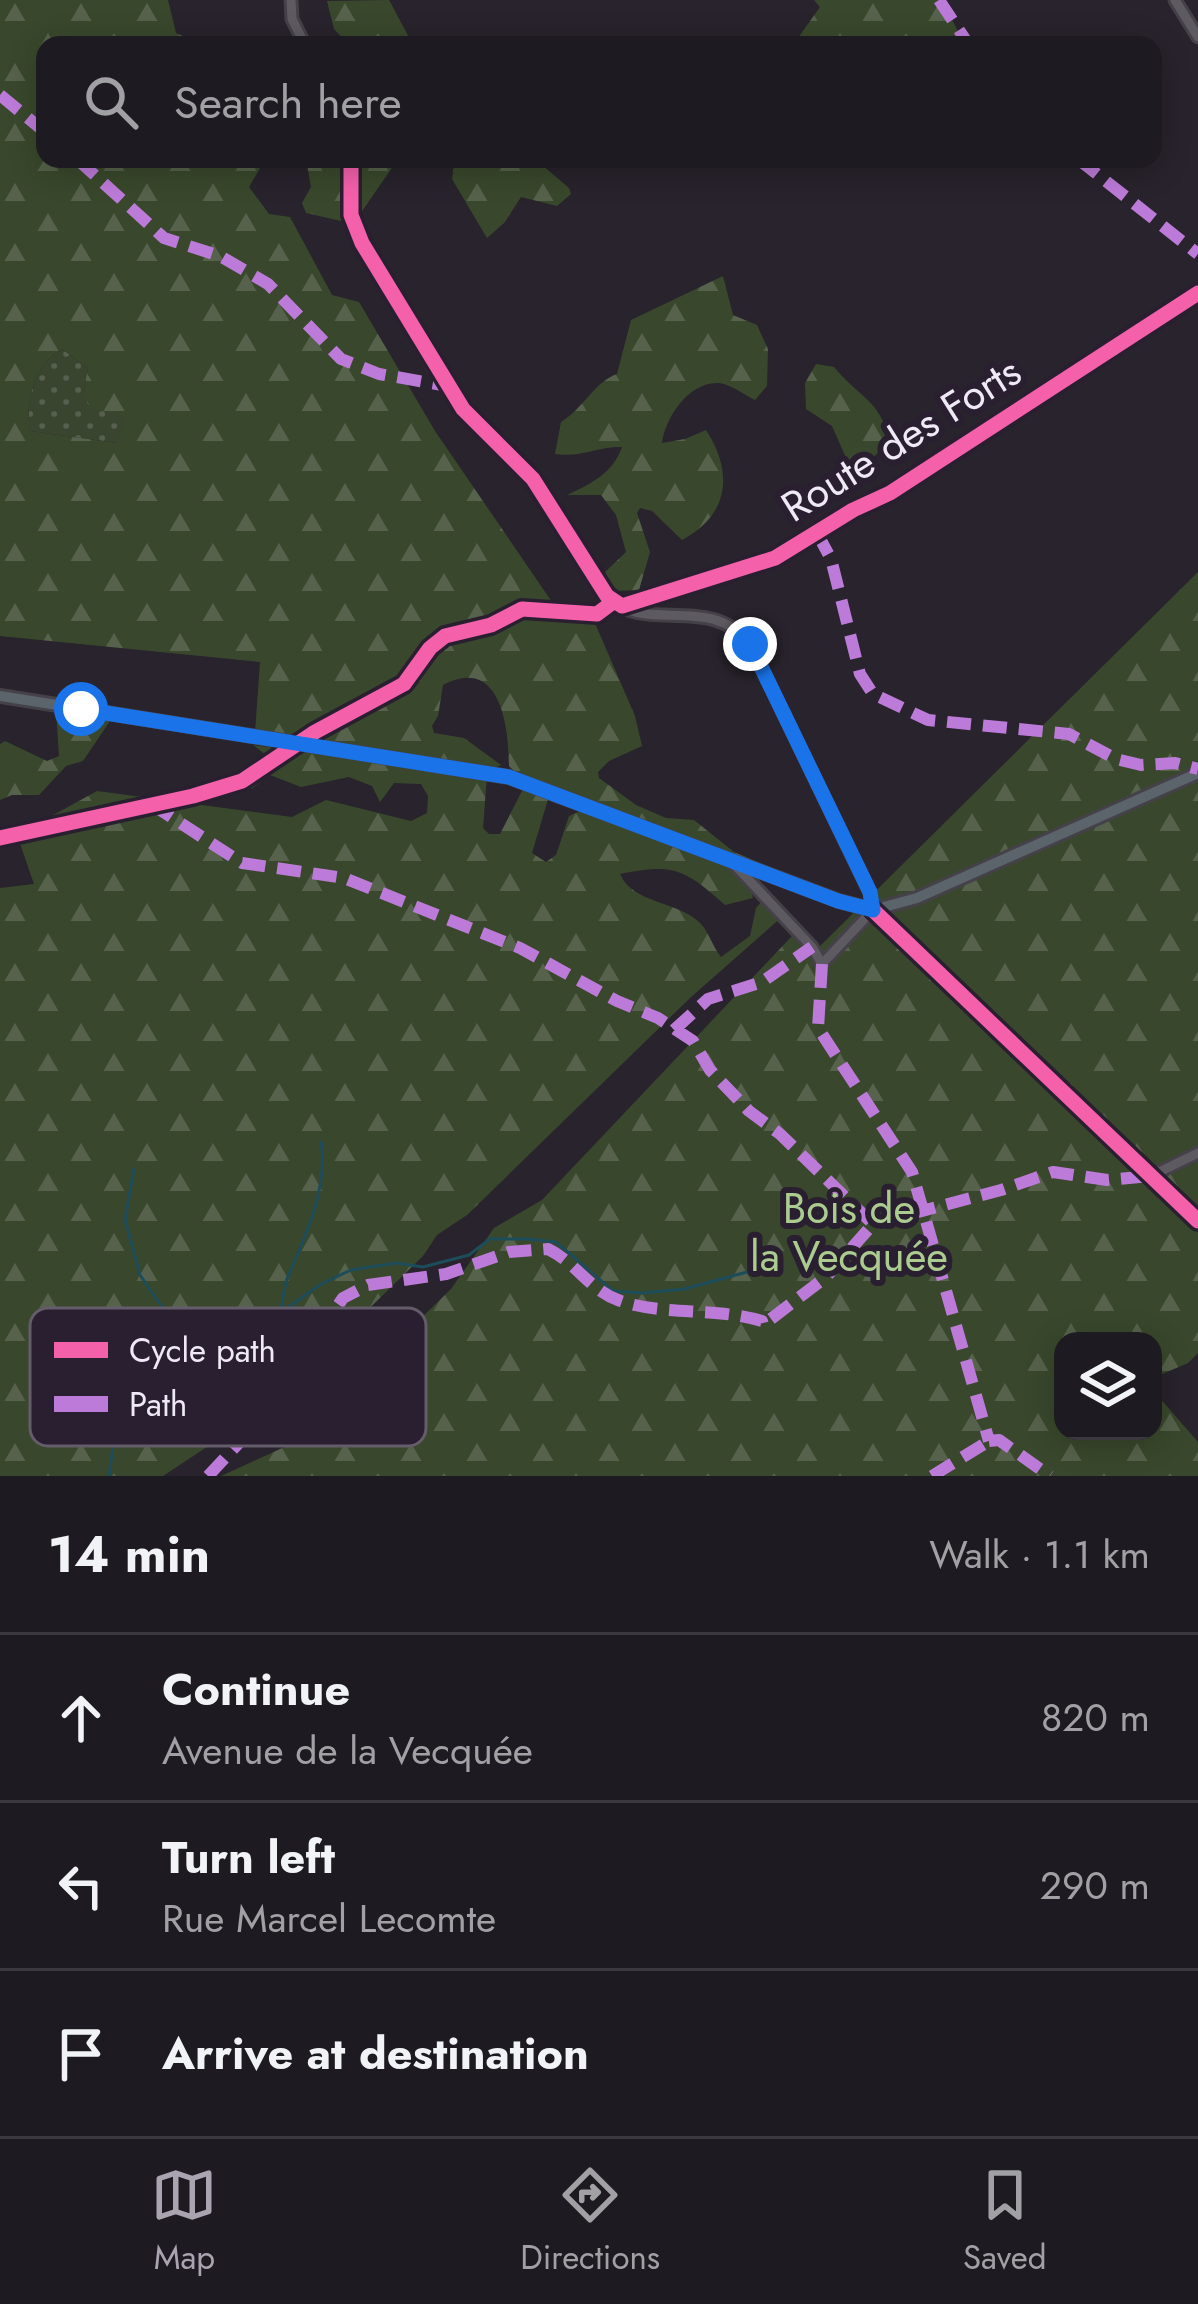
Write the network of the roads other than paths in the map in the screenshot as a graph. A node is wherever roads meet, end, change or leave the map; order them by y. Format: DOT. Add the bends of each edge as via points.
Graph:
graph roads {
  1 [pos="281,0"];
  2 [pos="291,0"];
  3 [pos="1175,0"];
  4 [pos="292,19"];
  5 [pos="300,36"];
  6 [pos="1198,38"];
  7 [pos="351,168"];
  8 [pos="1198,293"];
  9 [pos="622,606"];
  10 [pos="0,696"];
  11 [pos="1198,772"];
  12 [pos="730,860"];
  13 [pos="873,910"];
  14 [pos="1198,1153"];
  15 [pos="1151,1176"];
  16 [pos="1198,1220"];
  1 -- 4 [label="street"];
  2 -- 4 [label="street"];
  3 -- 6 [label="street"];
  4 -- 5 [label="street"];
  7 -- 9 [label="street" via="351,215 362,243 448,386 533,479 607,596"];
  8 -- 9 [label="street, Route des Forts" via="775,558"];
  9 -- 13 [label="street" via="710,615 737,628"];
  10 -- 12 [label="main road" via="509,777"];
  11 -- 13 [label="main road" via="917,898"];
  12 -- 13 [label="main road"];
  12 -- 13 [label="street" via="823,964"];
  13 -- 15 [label="street"];
  14 -- 15 [label="street"];
  15 -- 16 [label="street"];
}
